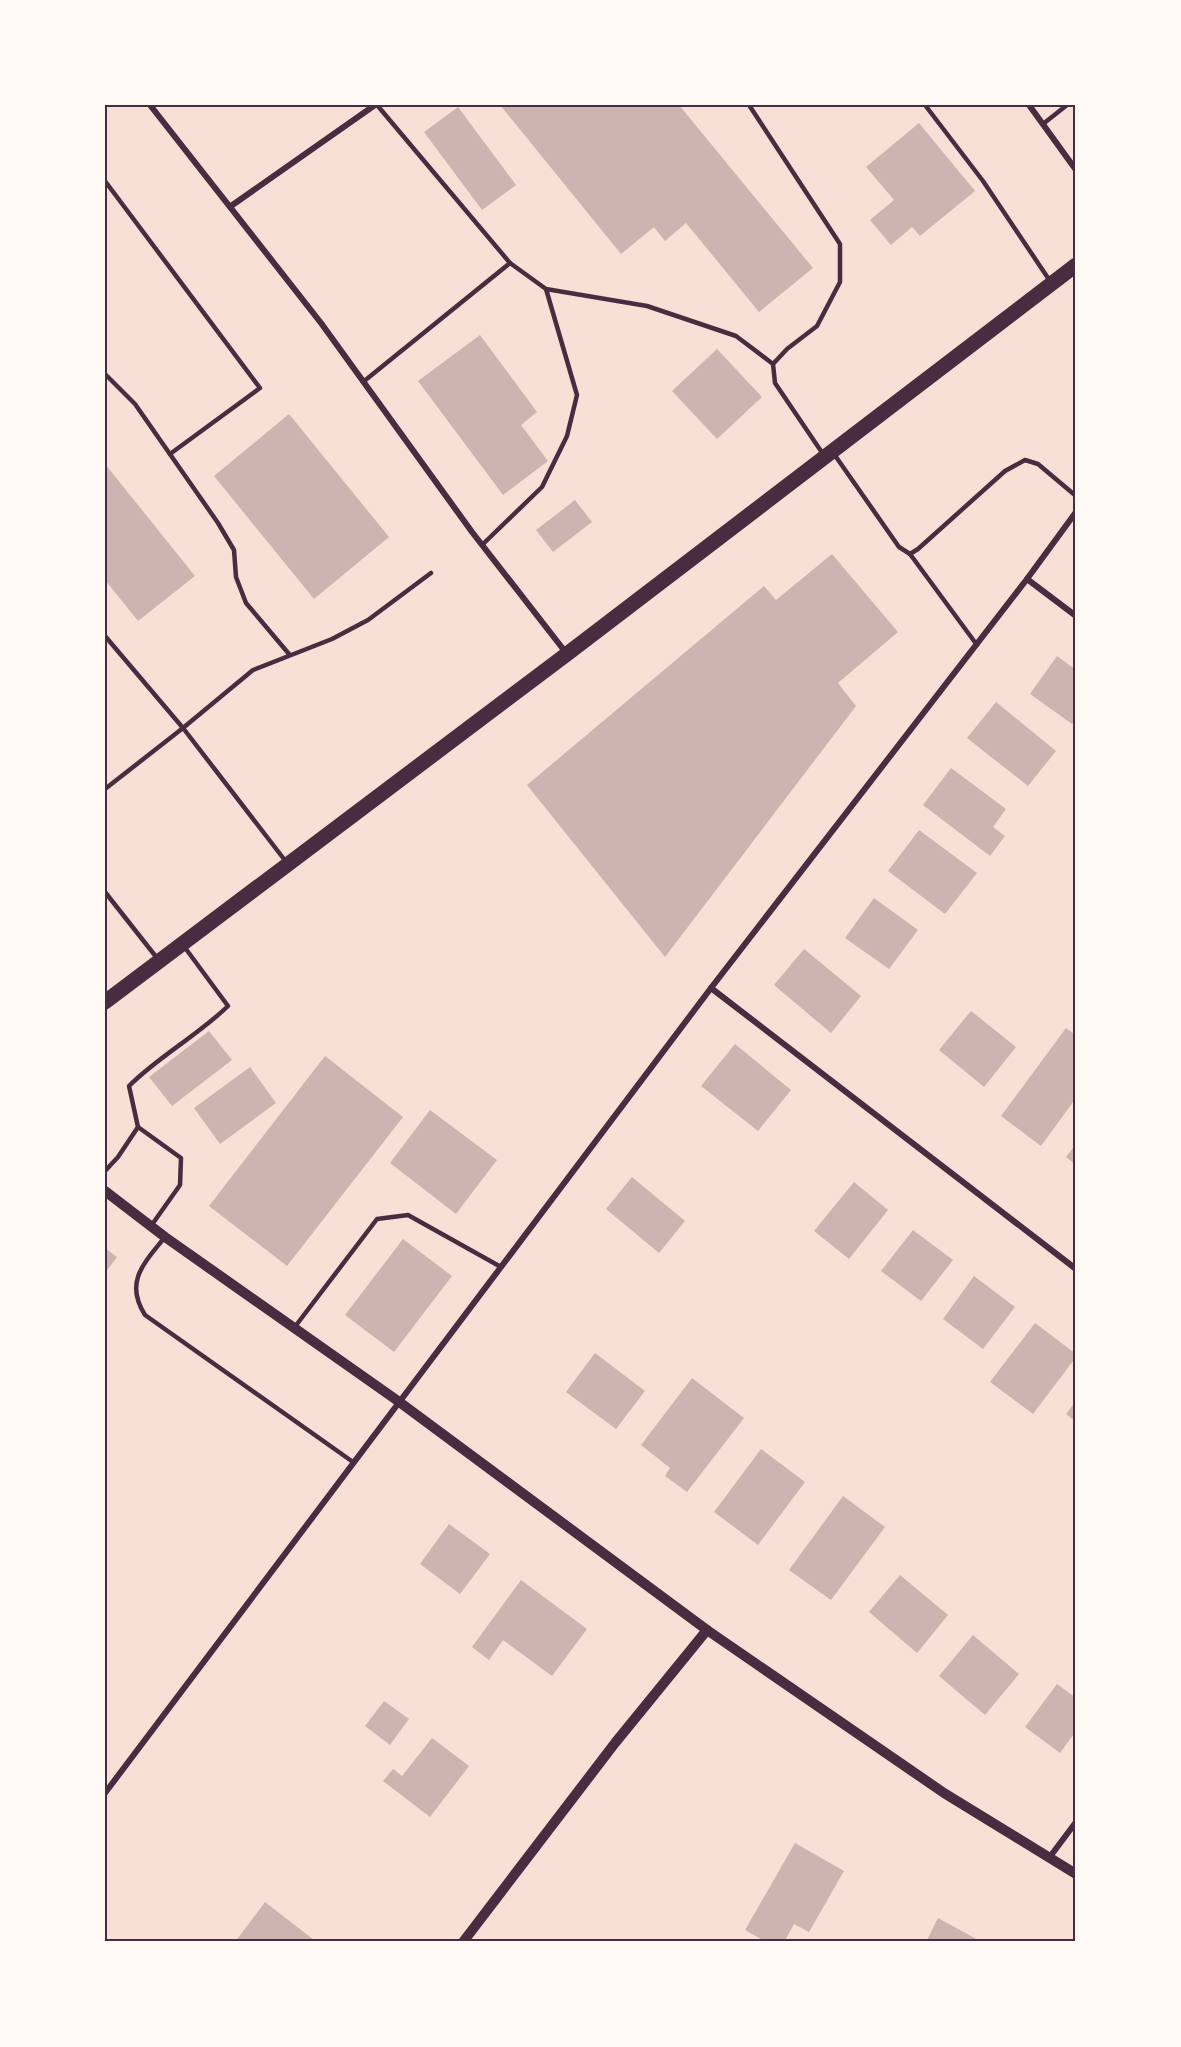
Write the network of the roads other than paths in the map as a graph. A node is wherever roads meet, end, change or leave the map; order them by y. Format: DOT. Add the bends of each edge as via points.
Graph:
graph roads {
  1 [pos="150,105"];
  2 [pos="376,105"];
  3 [pos="749,105"];
  4 [pos="926,105"];
  5 [pos="1029,105"];
  6 [pos="1066,105"];
  7 [pos="1043,123"];
  8 [pos="1076,170"];
  9 [pos="105,181"];
  10 [pos="231,206"];
  11 [pos="510,263"];
  12 [pos="1076,265"];
  13 [pos="1052,284"];
  14 [pos="546,289"];
  15 [pos="773,364"];
  16 [pos="105,374"];
  17 [pos="363,382"];
  18 [pos="170,454"];
  19 [pos="829,454"];
  20 [pos="1076,496"];
  21 [pos="1076,512"];
  22 [pos="482,545"];
  23 [pos="910,554"];
  24 [pos="431,573"];
  25 [pos="1027,579"];
  26 [pos="1076,616"];
  27 [pos="105,636"];
  28 [pos="977,645"];
  29 [pos="289,654"];
  30 [pos="567,654"];
  31 [pos="183,728"];
  32 [pos="105,789"];
  33 [pos="288,865"];
  34 [pos="105,892"];
  35 [pos="183,945"];
  36 [pos="160,961"];
  37 [pos="711,988"];
  38 [pos="105,1002"];
  39 [pos="138,1127"];
  40 [pos="105,1171"];
  41 [pos="105,1191"];
  42 [pos="151,1226"];
  43 [pos="165,1237"];
  44 [pos="501,1267"];
  45 [pos="1076,1269"];
  46 [pos="294,1328"];
  47 [pos="398,1401"];
  48 [pos="353,1462"];
  49 [pos="707,1630"];
  50 [pos="105,1793"];
  51 [pos="1076,1822"];
  52 [pos="1049,1858"];
  53 [pos="1076,1874"];
  54 [pos="463,1942"];
  1 -- 10 [label="street"];
  2 -- 10 [label="street"];
  2 -- 11 [label="lane"];
  3 -- 15 [label="lane" via="840,244 840,282 817,326"];
  4 -- 13 [label="lane"];
  5 -- 7 [label="street"];
  6 -- 7 [label="lane"];
  7 -- 8 [label="street"];
  9 -- 18 [label="lane" via="260,388"];
  10 -- 17 [label="street"];
  11 -- 14 [label="lane"];
  11 -- 17 [label="lane"];
  12 -- 13 [label="main road"];
  13 -- 19 [label="main road"];
  14 -- 15 [label="lane" via="647,306 736,336"];
  14 -- 22 [label="lane" via="577,395 567,436 542,487"];
  15 -- 19 [label="lane" via="775,384"];
  16 -- 18 [label="lane" via="135,404"];
  17 -- 22 [label="street"];
  18 -- 29 [label="lane" via="234,550 236,577 246,603"];
  19 -- 23 [label="lane" via="898,547"];
  19 -- 30 [label="main road"];
  20 -- 23 [label="lane" via="1038,464 1025,460 1005,471"];
  21 -- 25 [label="street"];
  22 -- 30 [label="street"];
  23 -- 28 [label="lane"];
  24 -- 29 [label="lane" via="368,620 332,639"];
  25 -- 26 [label="street"];
  25 -- 28 [label="street"];
  27 -- 31 [label="lane"];
  28 -- 37 [label="street"];
  29 -- 31 [label="lane" via="253,670"];
  30 -- 33 [label="main road"];
  31 -- 32 [label="lane"];
  31 -- 33 [label="lane"];
  33 -- 35 [label="main road"];
  34 -- 36 [label="lane"];
  35 -- 36 [label="main road"];
  35 -- 39 [label="lane" via="228,1005 207,1027 129,1086"];
  36 -- 38 [label="main road"];
  37 -- 44 [label="street"];
  37 -- 45 [label="street"];
  39 -- 40 [label="lane"];
  39 -- 42 [label="lane" via="181,1158 180,1185"];
  41 -- 42 [label="street"];
  42 -- 43 [label="street"];
  43 -- 46 [label="street"];
  43 -- 48 [label="lane" via="140,1271 135,1287 136,1302 144,1315"];
  44 -- 46 [label="lane" via="408,1215 377,1219"];
  44 -- 47 [label="street"];
  46 -- 47 [label="street"];
  47 -- 48 [label="street"];
  47 -- 49 [label="street"];
  48 -- 50 [label="street"];
  49 -- 52 [label="street" via="944,1793"];
  49 -- 54 [label="street"];
  51 -- 52 [label="street"];
  52 -- 53 [label="street"];
}
